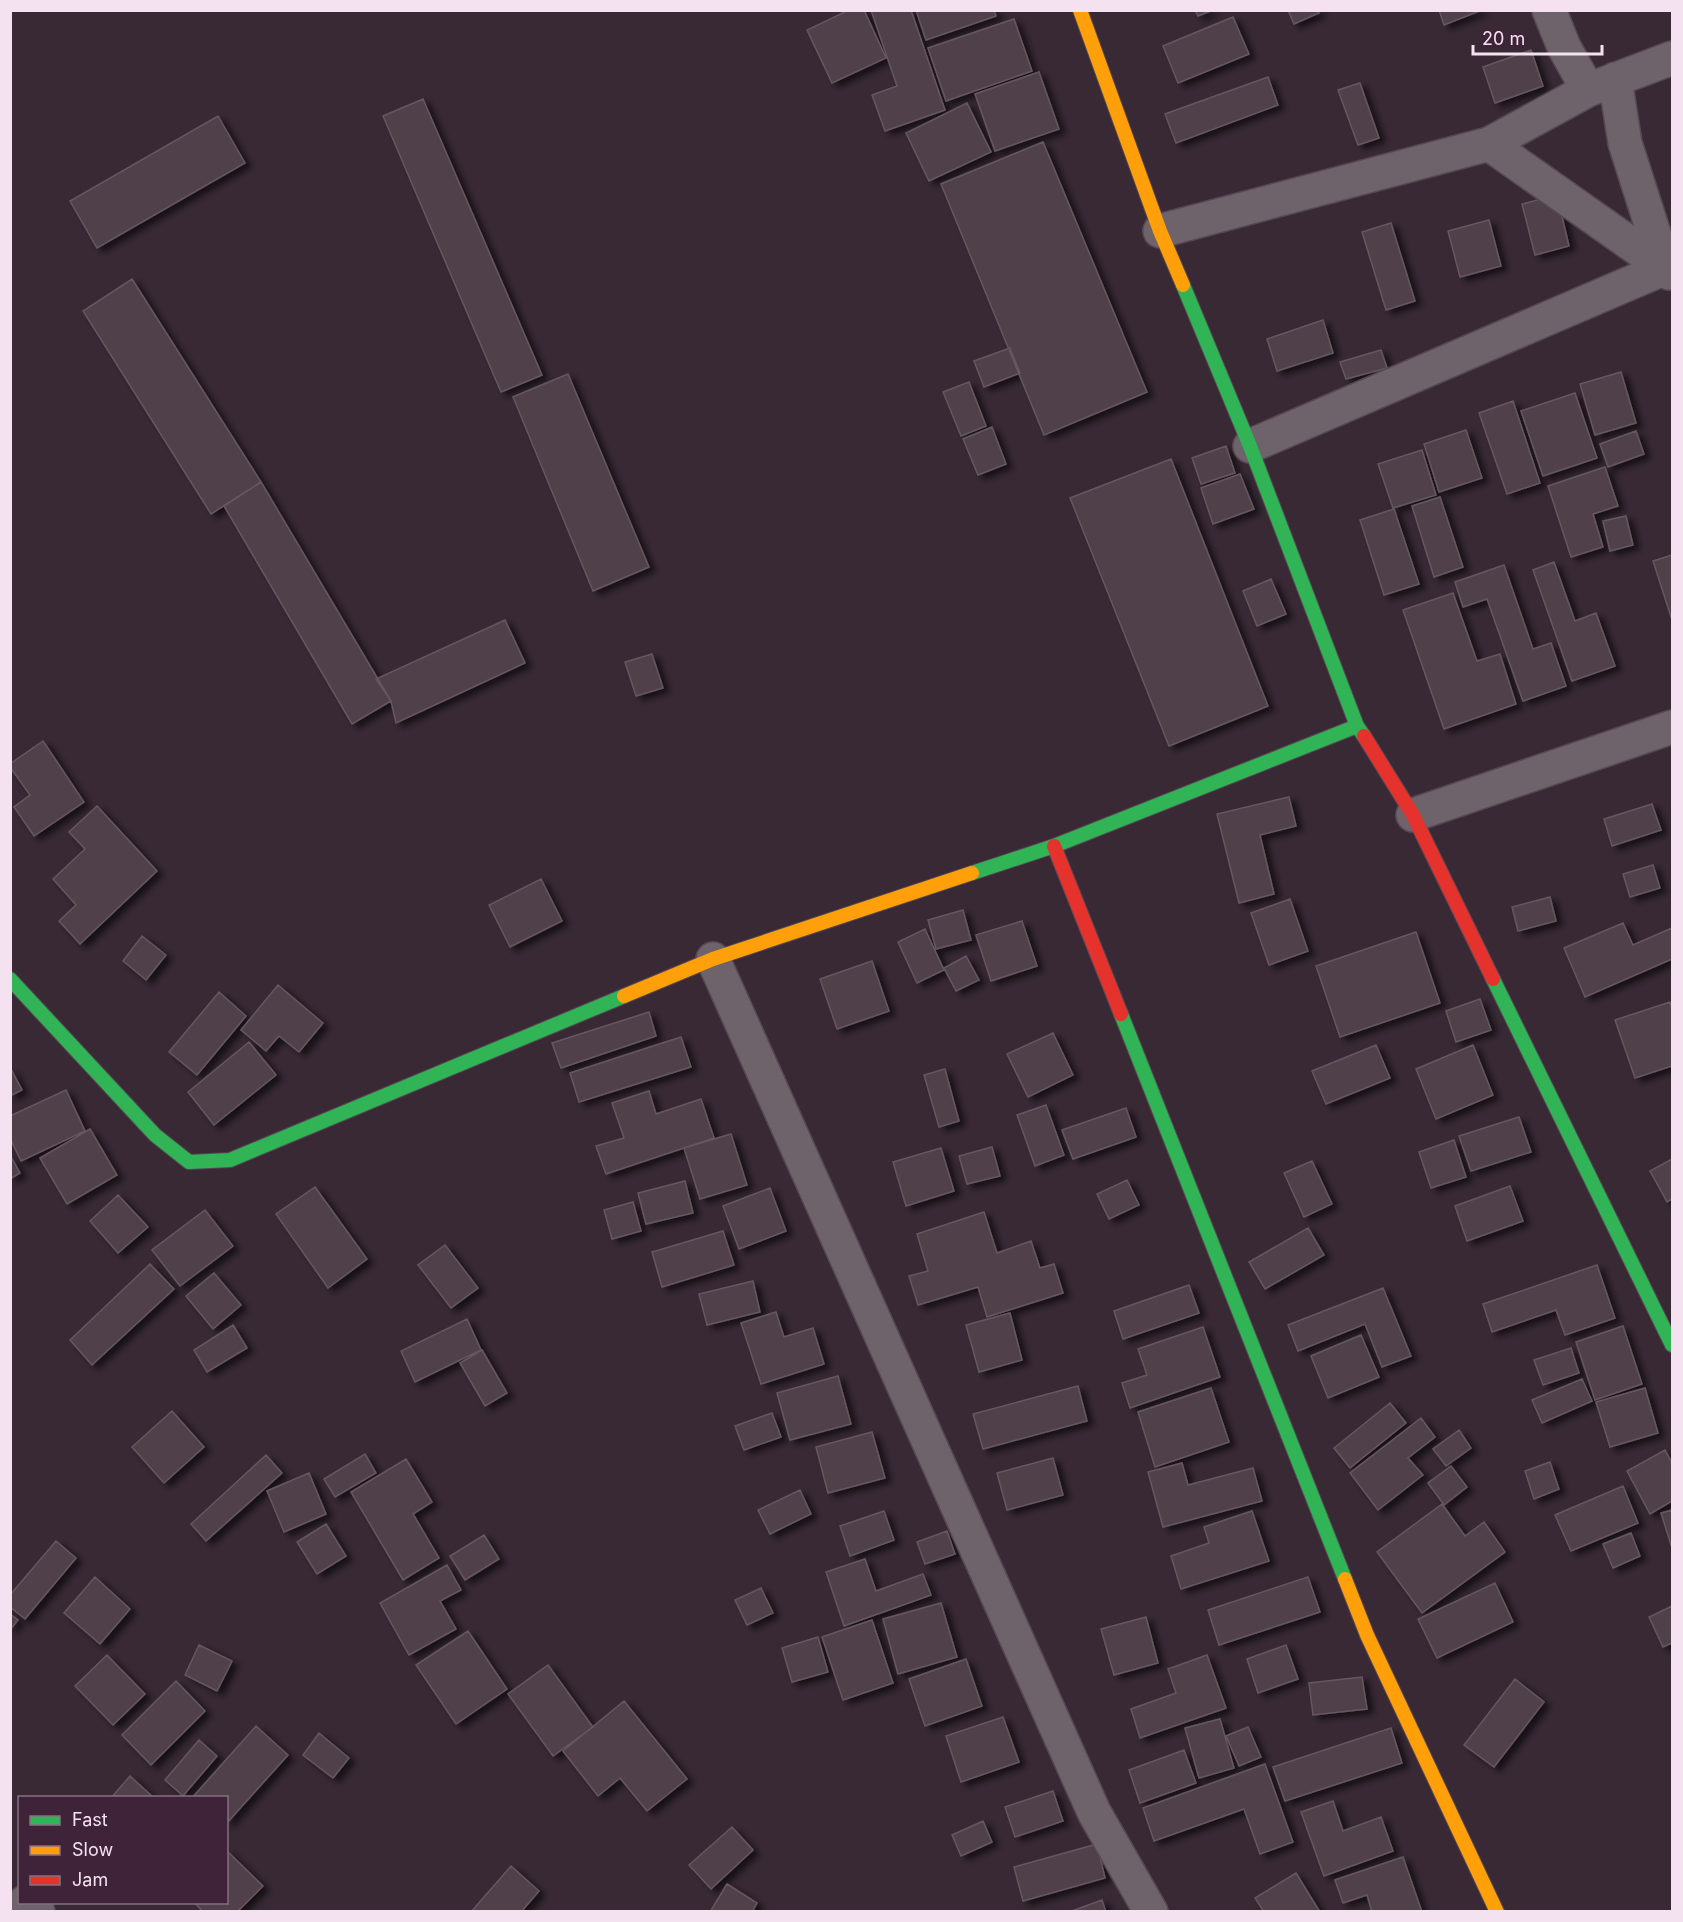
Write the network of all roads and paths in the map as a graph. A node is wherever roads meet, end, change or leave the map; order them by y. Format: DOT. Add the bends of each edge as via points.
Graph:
graph roads {
  1 [pos="1080,10"];
  2 [pos="1549,10"];
  3 [pos="1672,58"];
  4 [pos="1602,84"];
  5 [pos="1489,144"];
  6 [pos="1160,231"];
  7 [pos="1669,274"];
  8 [pos="1250,446"];
  9 [pos="1357,726"];
  10 [pos="1672,727"];
  11 [pos="1413,814"];
  12 [pos="1054,846"];
  13 [pos="713,959"];
  14 [pos="10,979"];
  15 [pos="1672,1345"];
  16 [pos="1151,1911"];
  17 [pos="1497,1911"];
  1 -- 6 [label="street"];
  2 -- 4 [label="street" via="1564,47"];
  3 -- 4 [label="street"];
  4 -- 5 [label="street"];
  4 -- 7 [label="street"];
  5 -- 6 [label="street"];
  5 -- 7 [label="street"];
  6 -- 8 [label="street"];
  7 -- 8 [label="street"];
  8 -- 9 [label="street"];
  9 -- 11 [label="street"];
  9 -- 12 [label="street"];
  10 -- 11 [label="street"];
  11 -- 15 [label="street"];
  12 -- 13 [label="street"];
  12 -- 17 [label="street" via="1366,1635"];
  13 -- 14 [label="street" via="230,1160 189,1162 155,1135"];
  13 -- 16 [label="street" via="1094,1812"];
}
